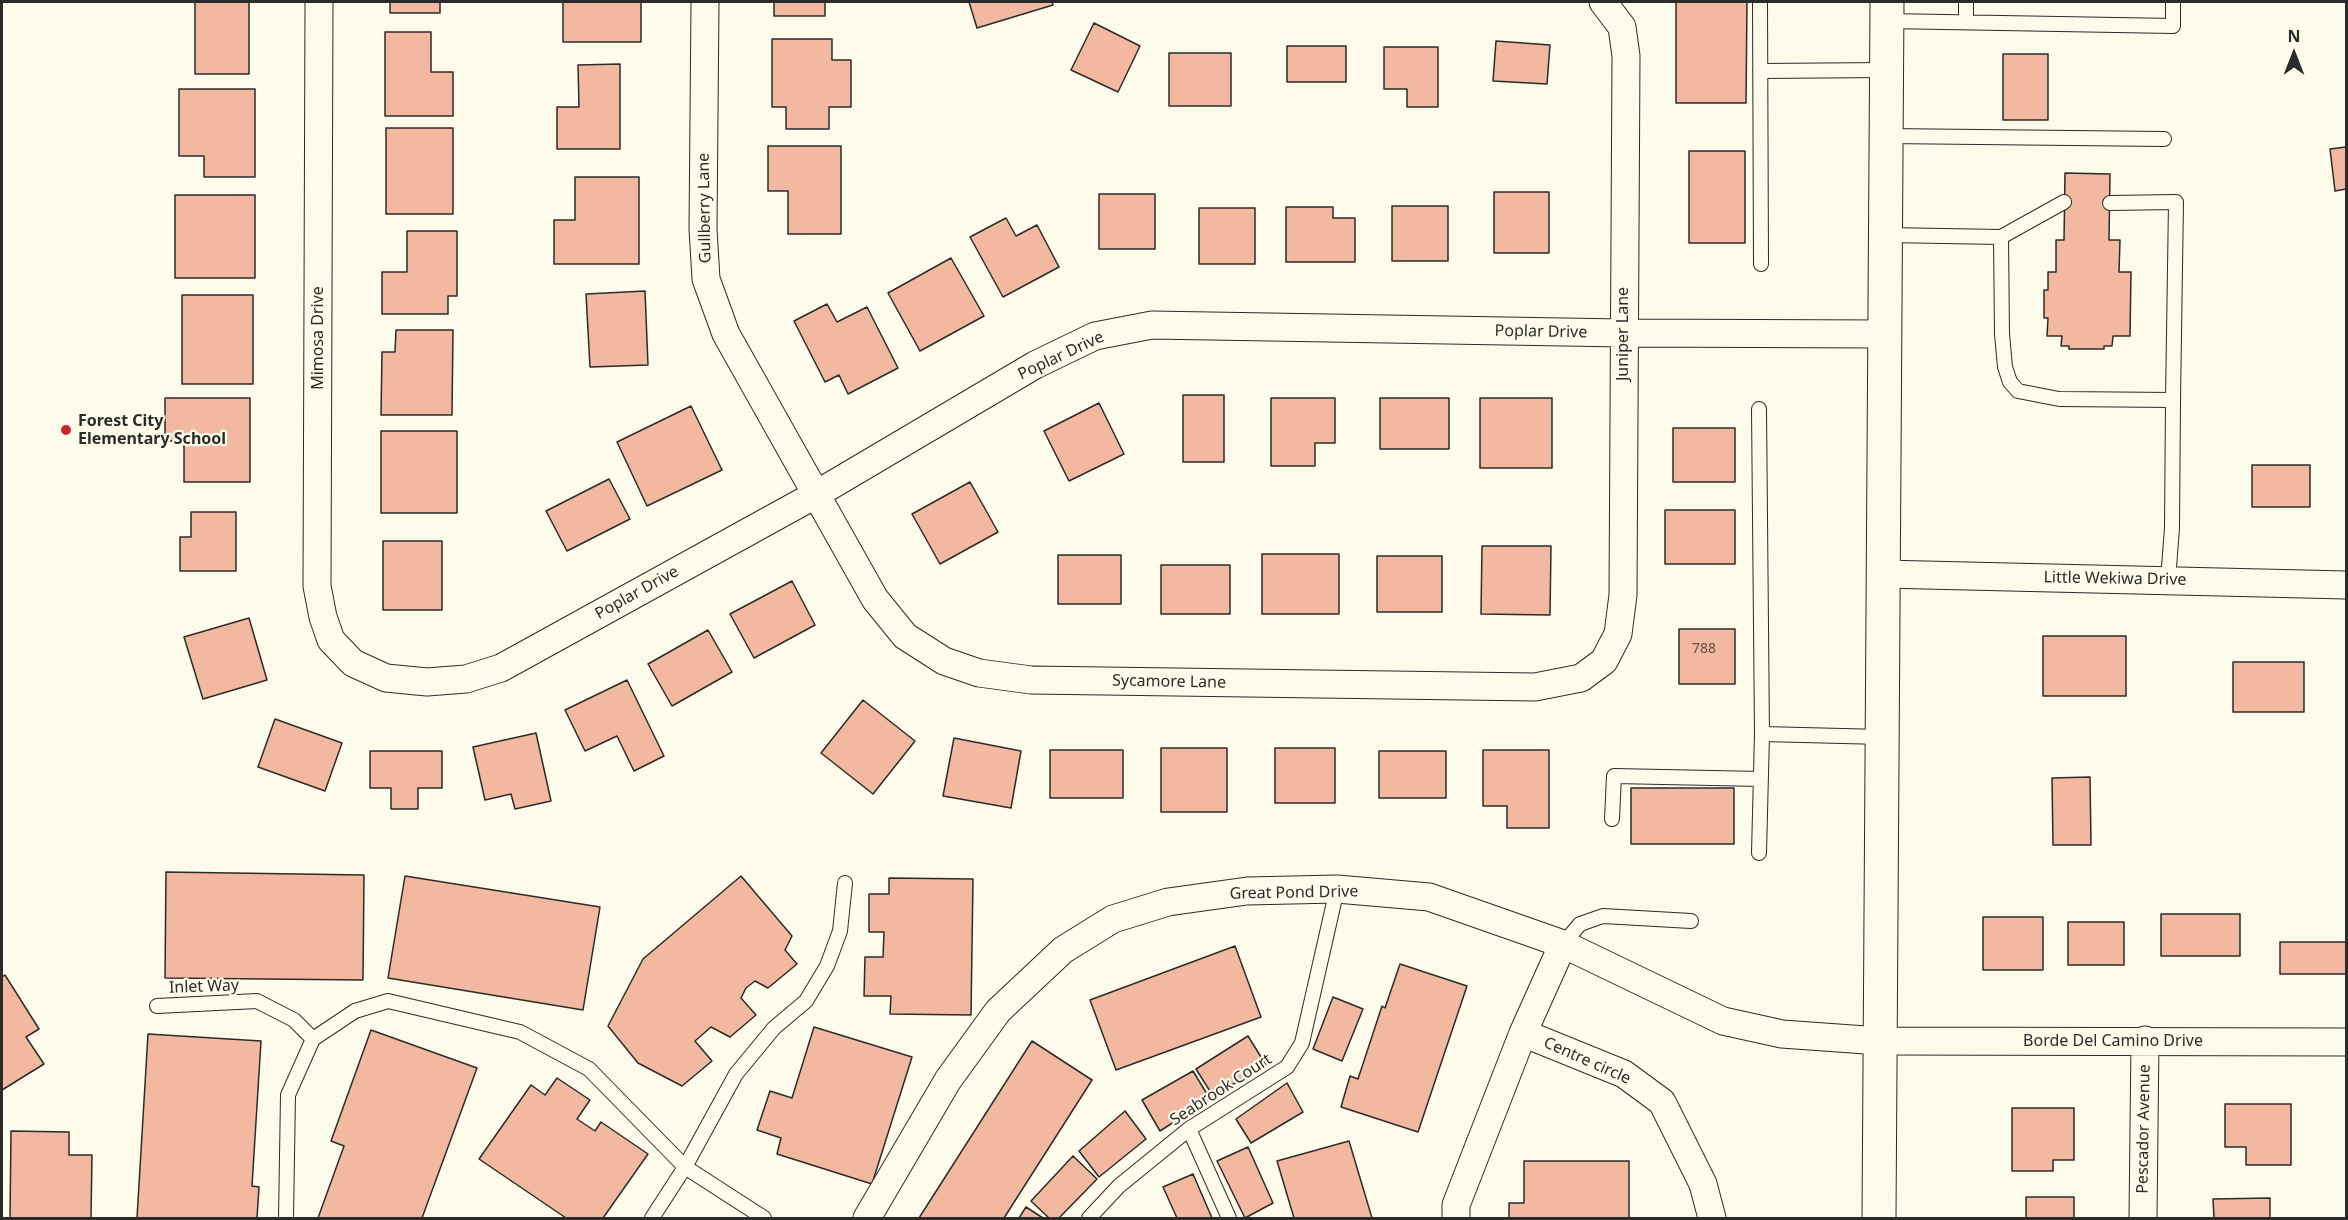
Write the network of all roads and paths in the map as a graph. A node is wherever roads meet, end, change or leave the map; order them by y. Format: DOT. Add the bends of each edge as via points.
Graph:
graph roads {
  1 [pos="319,2"];
  2 [pos="705,2"];
  3 [pos="1760,2"];
  4 [pos="1966,2"];
  5 [pos="2173,2"];
  6 [pos="1606,5"];
  7 [pos="1887,11"];
  8 [pos="1966,22"];
  9 [pos="1887,70"];
  10 [pos="1760,71"];
  11 [pos="1886,136"];
  12 [pos="2164,139"];
  13 [pos="2064,202"];
  14 [pos="2109,203"];
  15 [pos="1886,236"];
  16 [pos="2001,237"];
  17 [pos="1761,264"];
  18 [pos="1623,333"];
  19 [pos="1885,334"];
  20 [pos="2173,400"];
  21 [pos="1760,409"];
  22 [pos="815,495"];
  23 [pos="1883,574"];
  24 [pos="2168,580"];
  25 [pos="2346,585"];
  26 [pos="1604,660"];
  27 [pos="353,663"];
  28 [pos="1762,734"];
  29 [pos="1883,737"];
  30 [pos="1761,779"];
  31 [pos="1612,819"];
  32 [pos="1759,853"];
  33 [pos="845,883"];
  34 [pos="1337,889"];
  35 [pos="1691,921"];
  36 [pos="1563,944"];
  37 [pos="156,1005"];
  38 [pos="1523,1033"];
  39 [pos="313,1038"];
  40 [pos="2145,1040"];
  41 [pos="1880,1041"];
  42 [pos="2346,1042"];
  43 [pos="1190,1129"];
  44 [pos="685,1167"];
  45 [pos="286,1218"];
  46 [pos="652,1218"];
  47 [pos="764,1218"];
  48 [pos="867,1218"];
  49 [pos="1089,1218"];
  50 [pos="1229,1218"];
  51 [pos="1456,1218"];
  52 [pos="1712,1218"];
  53 [pos="1879,1218"];
  54 [pos="2143,1218"];
  1 -- 27 [label="street, Mimosa Drive" via="317,586 331,640"];
  2 -- 22 [label="street, Gullberry Lane" via="706,279 726,334"];
  3 -- 10 [label="lane"];
  4 -- 8 [label="lane"];
  5 -- 8 [label="lane" via="2173,26"];
  6 -- 18 [label="street, Juniper Lane" via="1622,27 1626,56"];
  7 -- 8 [label="lane"];
  7 -- 9 [label="main road"];
  9 -- 10 [label="lane"];
  9 -- 11 [label="main road"];
  10 -- 17 [label="lane"];
  11 -- 12 [label="lane"];
  11 -- 15 [label="main road"];
  13 -- 16 [label="lane"];
  14 -- 20 [label="lane" via="2176,202"];
  15 -- 16 [label="lane"];
  15 -- 19 [label="main road"];
  16 -- 20 [label="lane" via="2005,368 2018,391 2059,399"];
  18 -- 19 [label="street, Poplar Drive"];
  18 -- 22 [label="street, Poplar Drive" via="1152,325 1095,336 1035,364"];
  18 -- 26 [label="street, Juniper Lane" via="1623,596 1618,634"];
  19 -- 23 [label="main road"];
  20 -- 24 [label="lane"];
  21 -- 28 [label="lane"];
  22 -- 26 [label="street, Sycamore Lane" via="875,599 905,636 944,660 979,673 1031,680 1535,687 1581,678"];
  22 -- 27 [label="street, Poplar Drive" via="501,668 466,679 426,682 386,678"];
  23 -- 24 [label="street, Little Wekiwa Drive"];
  23 -- 29 [label="main road"];
  24 -- 25 [label="street, Little Wekiwa Drive"];
  28 -- 29 [label="lane"];
  28 -- 30 [label="lane"];
  29 -- 41 [label="main road"];
  30 -- 31 [label="lane" via="1614,776"];
  30 -- 32 [label="lane"];
  33 -- 44 [label="lane" via="840,931 827,966 806,1001 774,1028 736,1074"];
  34 -- 36 [label="street, Great Pond Drive" via="1429,897"];
  34 -- 43 [label="lane, Seabrook Court" via="1302,1043 1287,1067"];
  34 -- 48 [label="street, Great Pond Drive" via="1247,891 1168,902 1113,919 1063,950 998,1011 948,1080"];
  35 -- 36 [label="lane" via="1603,916 1580,924"];
  36 -- 38 [label="street, Centre circle"];
  36 -- 41 [label="street, Great Pond Drive" via="1723,1021 1782,1034"];
  37 -- 39 [label="lane, Inlet Way" via="257,1001 294,1020"];
  38 -- 51 [label="street, Centre circle" via="1456,1205"];
  38 -- 52 [label="street, Centre circle" via="1624,1074 1662,1102 1702,1184"];
  39 -- 44 [label="lane" via="355,1011 388,1001 520,1032 589,1069"];
  39 -- 45 [label="lane" via="288,1095"];
  40 -- 41 [label="street, Borde Del Camino Drive"];
  40 -- 42 [label="street, Borde Del Camino Drive"];
  40 -- 54 [label="street, Pescador Avenue"];
  41 -- 53 [label="main road"];
  43 -- 49 [label="lane, Seabrook Court" via="1119,1185"];
  43 -- 50 [label="lane"];
  44 -- 46 [label="lane"];
  44 -- 47 [label="lane"];
}
